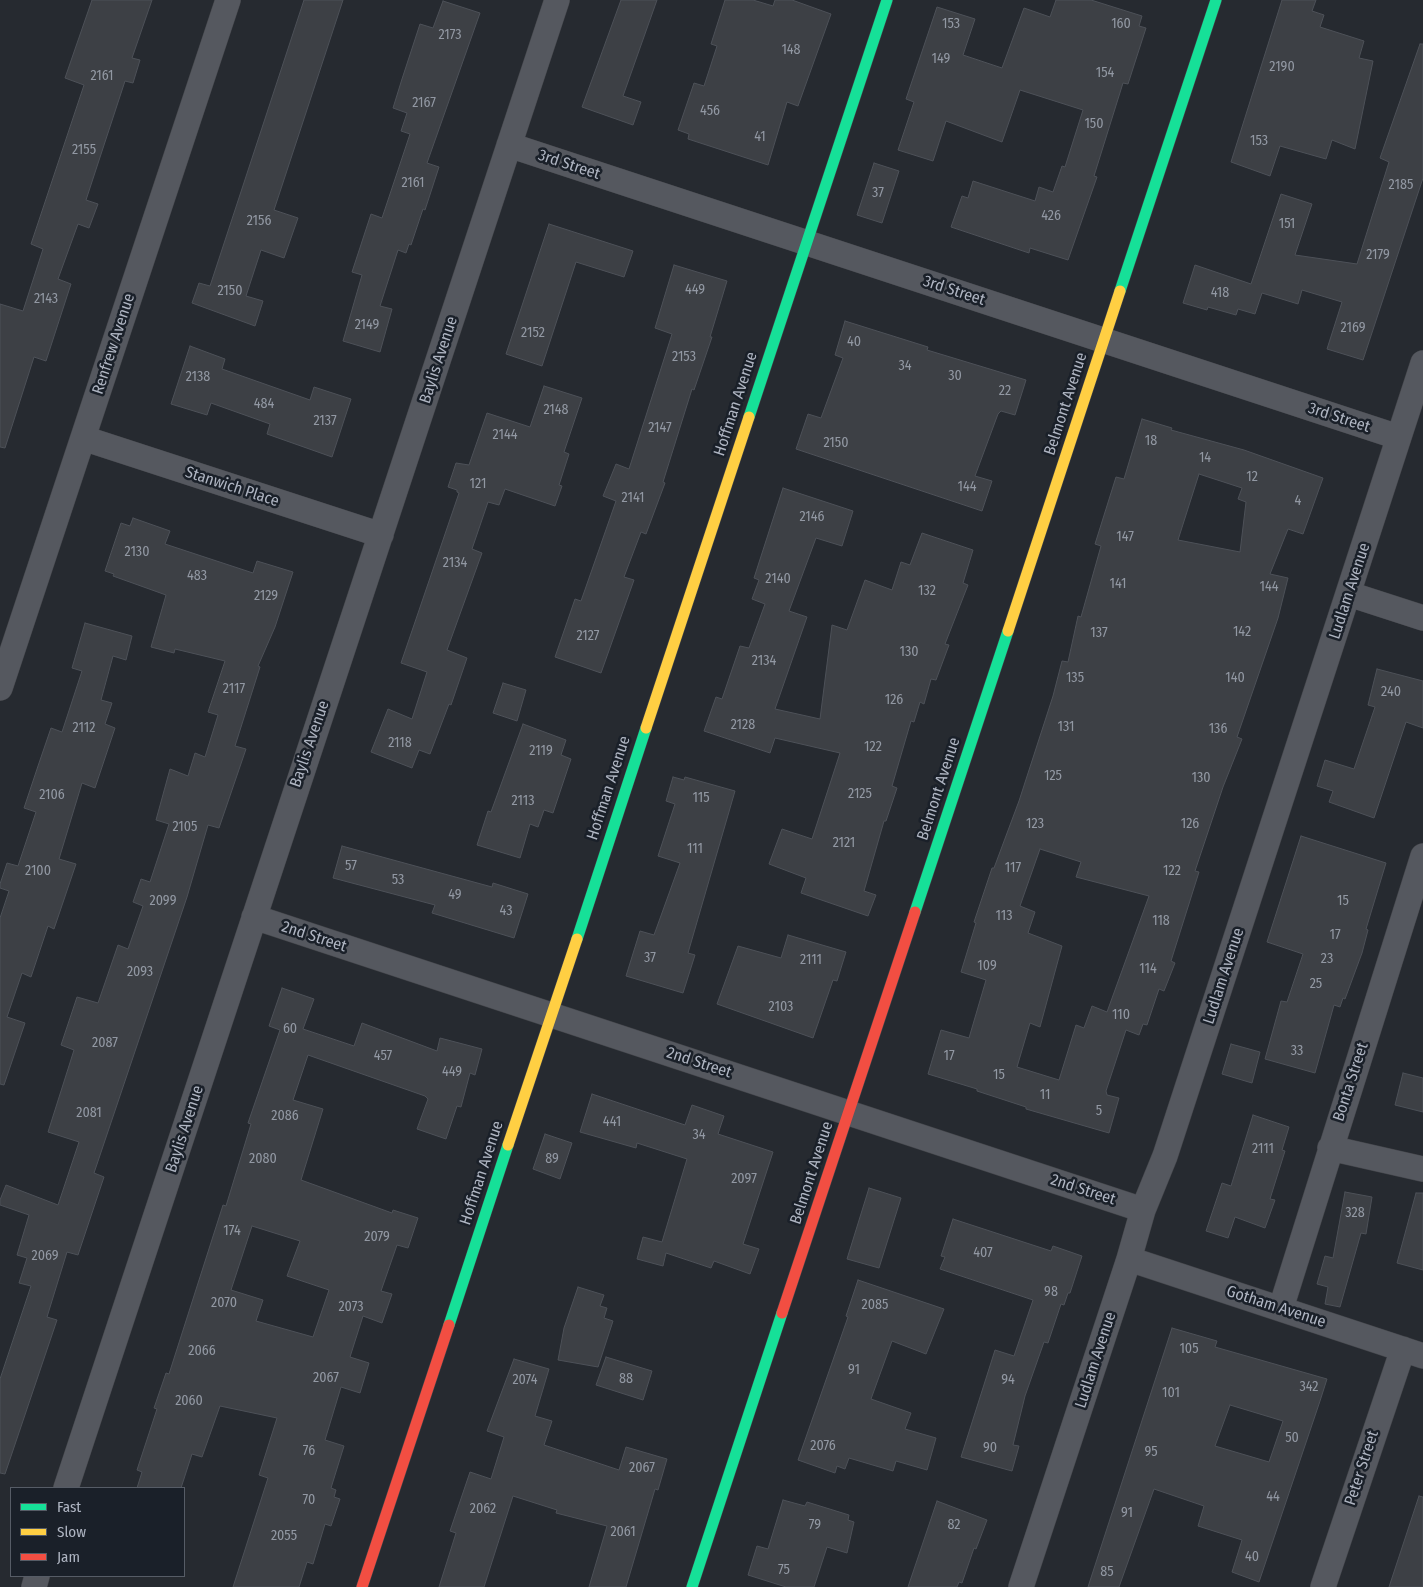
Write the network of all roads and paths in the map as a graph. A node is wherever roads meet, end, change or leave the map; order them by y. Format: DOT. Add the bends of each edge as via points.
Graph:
graph roads {
  1 [pos="228,0"];
  2 [pos="557,0"];
  3 [pos="887,0"];
  4 [pos="1216,0"];
  5 [pos="509,146"];
  6 [pos="807,242"];
  7 [pos="1104,340"];
  8 [pos="1423,362"];
  9 [pos="1398,437"];
  10 [pos="83,438"];
  11 [pos="381,535"];
  12 [pos="1349,594"];
  13 [pos="1423,618"];
  14 [pos="0,688"];
  15 [pos="1423,856"];
  16 [pos="1415,910"];
  17 [pos="254,917"];
  18 [pos="551,1015"];
  19 [pos="849,1113"];
  20 [pos="1330,1148"];
  21 [pos="1423,1169"];
  22 [pos="1143,1210"];
  23 [pos="1129,1259"];
  24 [pos="1281,1308"];
  25 [pos="1413,1352"];
  26 [pos="66,1487"];
  27 [pos="362,1587"];
  28 [pos="692,1587"];
  29 [pos="1021,1587"];
  30 [pos="1323,1587"];
  1 -- 10 [label="street, Renfrew Avenue"];
  2 -- 5 [label="street, Baylis Avenue"];
  3 -- 6 [label="street, Hoffman Avenue"];
  4 -- 7 [label="street, Belmont Avenue"];
  5 -- 6 [label="street, 3rd Street"];
  5 -- 11 [label="street, Baylis Avenue"];
  6 -- 7 [label="street, 3rd Street"];
  6 -- 18 [label="street, Hoffman Avenue"];
  7 -- 9 [label="street, 3rd Street"];
  7 -- 19 [label="street, Belmont Avenue"];
  8 -- 9 [label="street, Ludlam Avenue"];
  9 -- 12 [label="street, Ludlam Avenue"];
  10 -- 11 [label="street, Stanwich Place"];
  10 -- 14 [label="street, Renfrew Avenue"];
  11 -- 17 [label="street, Baylis Avenue"];
  12 -- 13 [label="street"];
  12 -- 22 [label="street, Ludlam Avenue" via="1165,1156"];
  15 -- 16 [label="street, Bonta Street"];
  16 -- 20 [label="street, Bonta Street"];
  17 -- 18 [label="street, 2nd Street"];
  17 -- 26 [label="street, Baylis Avenue"];
  18 -- 19 [label="street, 2nd Street"];
  18 -- 27 [label="street, Hoffman Avenue"];
  19 -- 22 [label="street, 2nd Street"];
  19 -- 28 [label="street, Belmont Avenue"];
  20 -- 21 [label="street"];
  20 -- 24 [label="street, Bonta Street"];
  22 -- 23 [label="street, Ludlam Avenue"];
  23 -- 24 [label="street, Gotham Avenue"];
  23 -- 29 [label="street, Ludlam Avenue"];
  24 -- 25 [label="street, Gotham Avenue"];
  25 -- 30 [label="street, Peter Street"];
}
